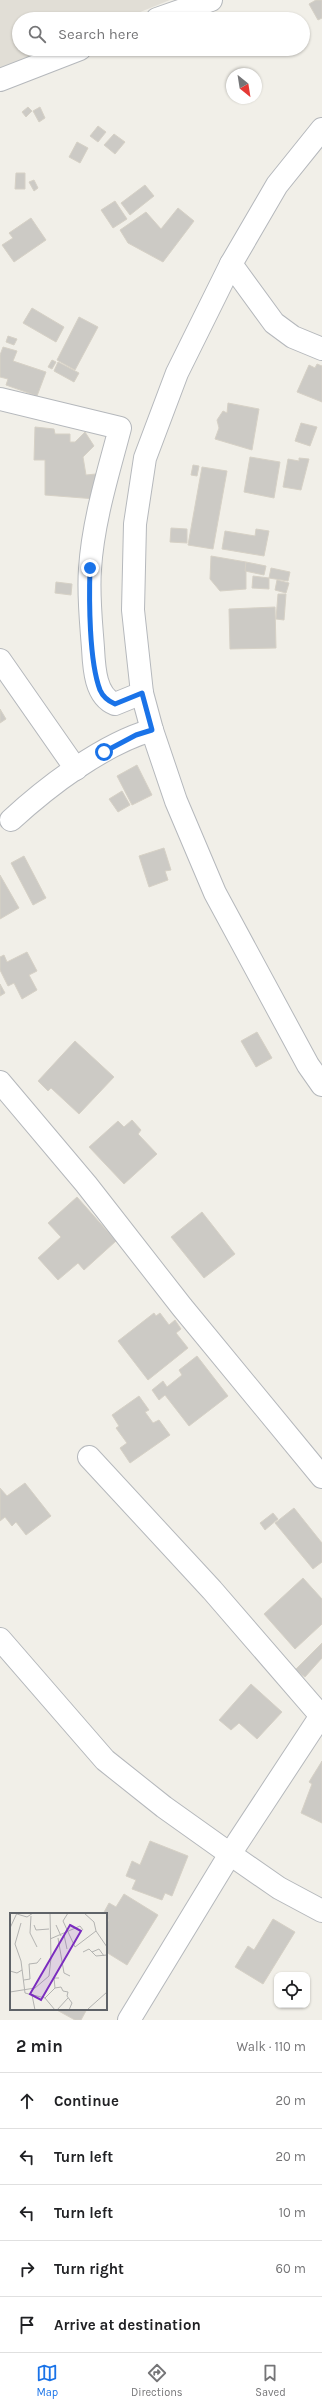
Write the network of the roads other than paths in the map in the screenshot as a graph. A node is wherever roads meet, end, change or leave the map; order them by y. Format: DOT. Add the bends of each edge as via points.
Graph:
graph roads {
  1 [pos="211,0"];
  2 [pos="177,12"];
  3 [pos="62,56"];
  4 [pos="0,80"];
  5 [pos="322,129"];
  6 [pos="231,264"];
  7 [pos="322,349"];
  8 [pos="0,399"];
  9 [pos="120,428"];
  10 [pos="153,438"];
  11 [pos="0,660"];
  12 [pos="142,693"];
  13 [pos="152,730"];
  14 [pos="76,769"];
  15 [pos="11,820"];
  16 [pos="0,1082"];
  17 [pos="322,1085"];
  18 [pos="89,1457"];
  19 [pos="322,1477"];
  20 [pos="0,1639"];
  21 [pos="321,1715"];
  22 [pos="230,1854"];
  23 [pos="322,1911"];
  24 [pos="129,2020"];
  1 -- 2 [label="street"];
  3 -- 4 [label="street"];
  5 -- 6 [label="street" via="277,185"];
  6 -- 7 [label="street" via="274,322 294,337"];
  6 -- 10 [label="street" via="177,373"];
  8 -- 9 [label="street"];
  9 -- 10 [label="street"];
  9 -- 12 [label="street" via="95,530 90,568 89,601 94,665 100,690 107,701 115,704"];
  10 -- 12 [label="street" via="145,458 135,524 133,610"];
  11 -- 14 [label="street"];
  12 -- 13 [label="street"];
  13 -- 14 [label="street" via="136,735"];
  13 -- 17 [label="street" via="176,801 215,893 308,1065"];
  14 -- 15 [label="street" via="40,794"];
  16 -- 19 [label="street" via="86,1184 182,1307"];
  18 -- 21 [label="street" via="212,1590"];
  20 -- 22 [label="street" via="105,1760"];
  21 -- 22 [label="street"];
  22 -- 23 [label="street" via="279,1888"];
  22 -- 24 [label="street"];
}
